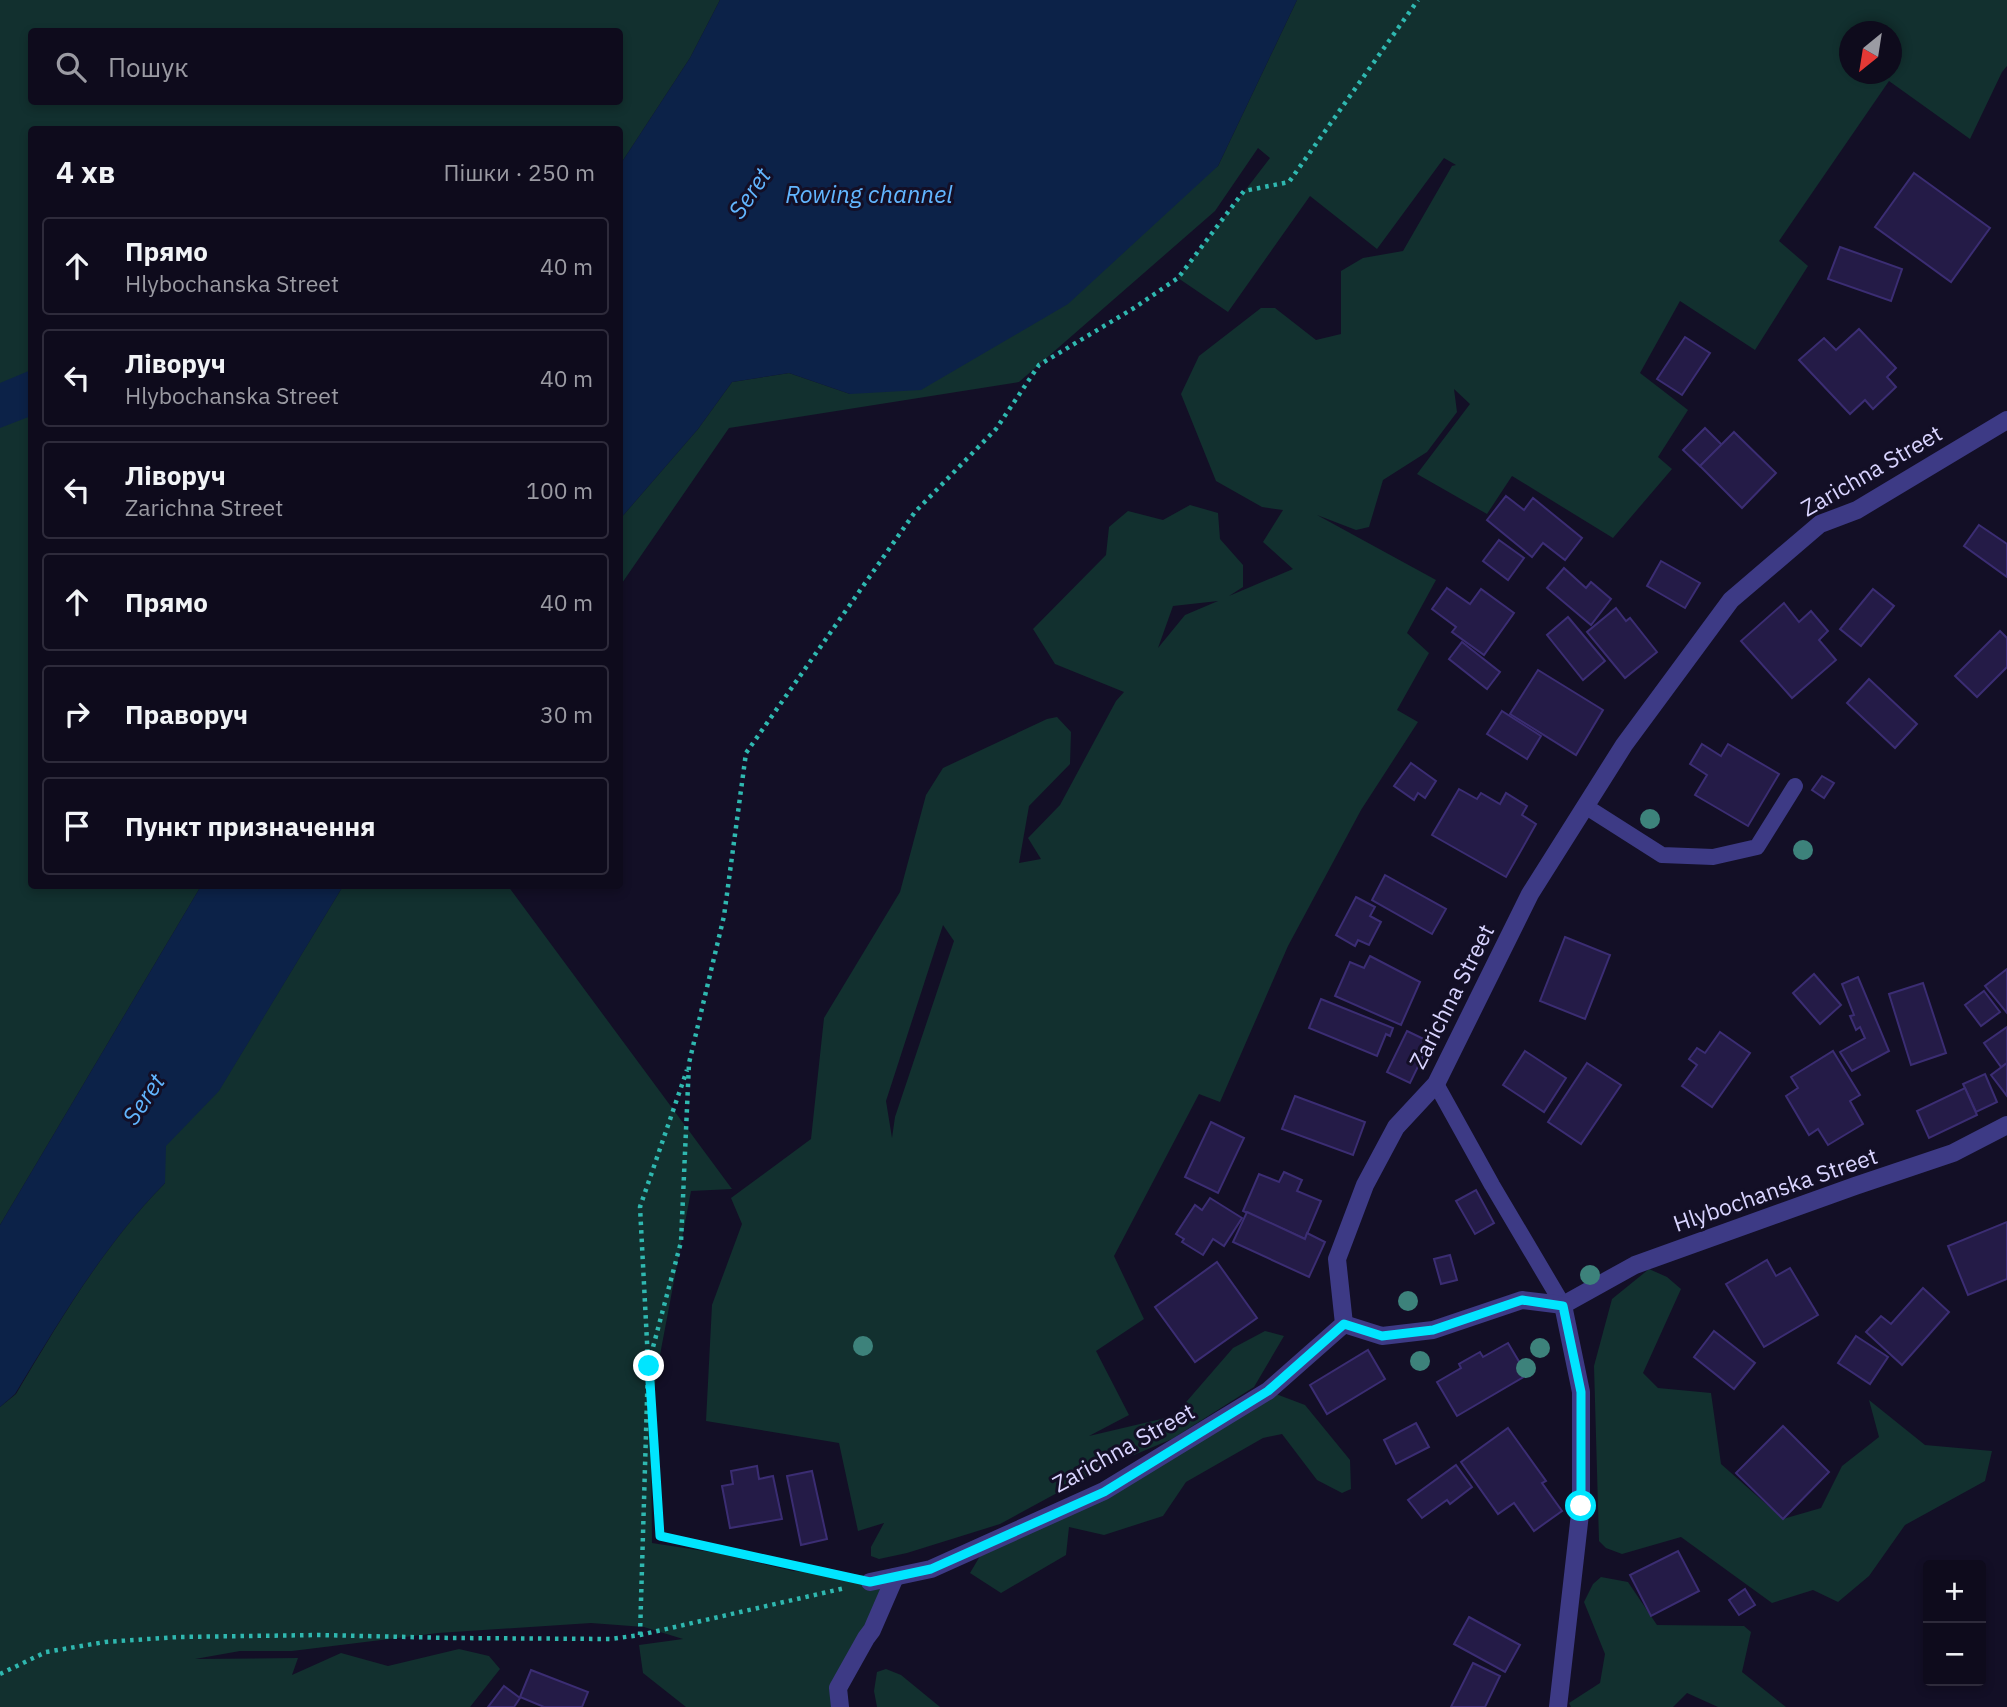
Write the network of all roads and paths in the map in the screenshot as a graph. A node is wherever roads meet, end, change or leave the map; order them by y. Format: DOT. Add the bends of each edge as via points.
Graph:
graph roads {
  1 [pos="1418,0"];
  2 [pos="2007,420"];
  3 [pos="1796,786"];
  4 [pos="1585,806"];
  5 [pos="689,1063"];
  6 [pos="1436,1084"];
  7 [pos="2007,1125"];
  8 [pos="1563,1306"];
  9 [pos="1344,1324"];
  10 [pos="649,1366"];
  11 [pos="895,1577"];
  12 [pos="870,1582"];
  13 [pos="640,1635"];
  14 [pos="0,1674"];
  15 [pos="840,1707"];
  16 [pos="1558,1707"];
  1 -- 5 [label="path" via="1289,183 1244,191 1178,278 1039,365 996,429 915,512 746,753 724,916"];
  2 -- 4 [label="street, Zarichna Street" via="1857,510 1820,524 1731,600"];
  3 -- 4 [label="lane" via="1757,847 1713,857 1662,855"];
  4 -- 6 [label="street, Zarichna Street" via="1530,894"];
  5 -- 10 [label="path" via="681,1242"];
  5 -- 10 [label="path" via="640,1207"];
  6 -- 8 [label="lane"];
  6 -- 9 [label="street, Zarichna Street" via="1396,1127 1365,1185 1337,1259"];
  7 -- 8 [label="street, Hlybochanska Street" via="1953,1153 1635,1265"];
  8 -- 9 [label="street" via="1522,1300 1433,1330 1382,1336"];
  8 -- 16 [label="street" via="1581,1392 1581,1506"];
  9 -- 11 [label="street, Zarichna Street" via="1268,1391 1104,1492 931,1569"];
  10 -- 12 [label="path" via="660,1536"];
  10 -- 13 [label="path"];
  11 -- 12 [label="street, Zarichna Street"];
  11 -- 15 [label="street" via="872,1630 838,1688"];
  12 -- 13 [label="path"];
  13 -- 14 [label="path" via="611,1639 178,1637 46,1652"];
}
